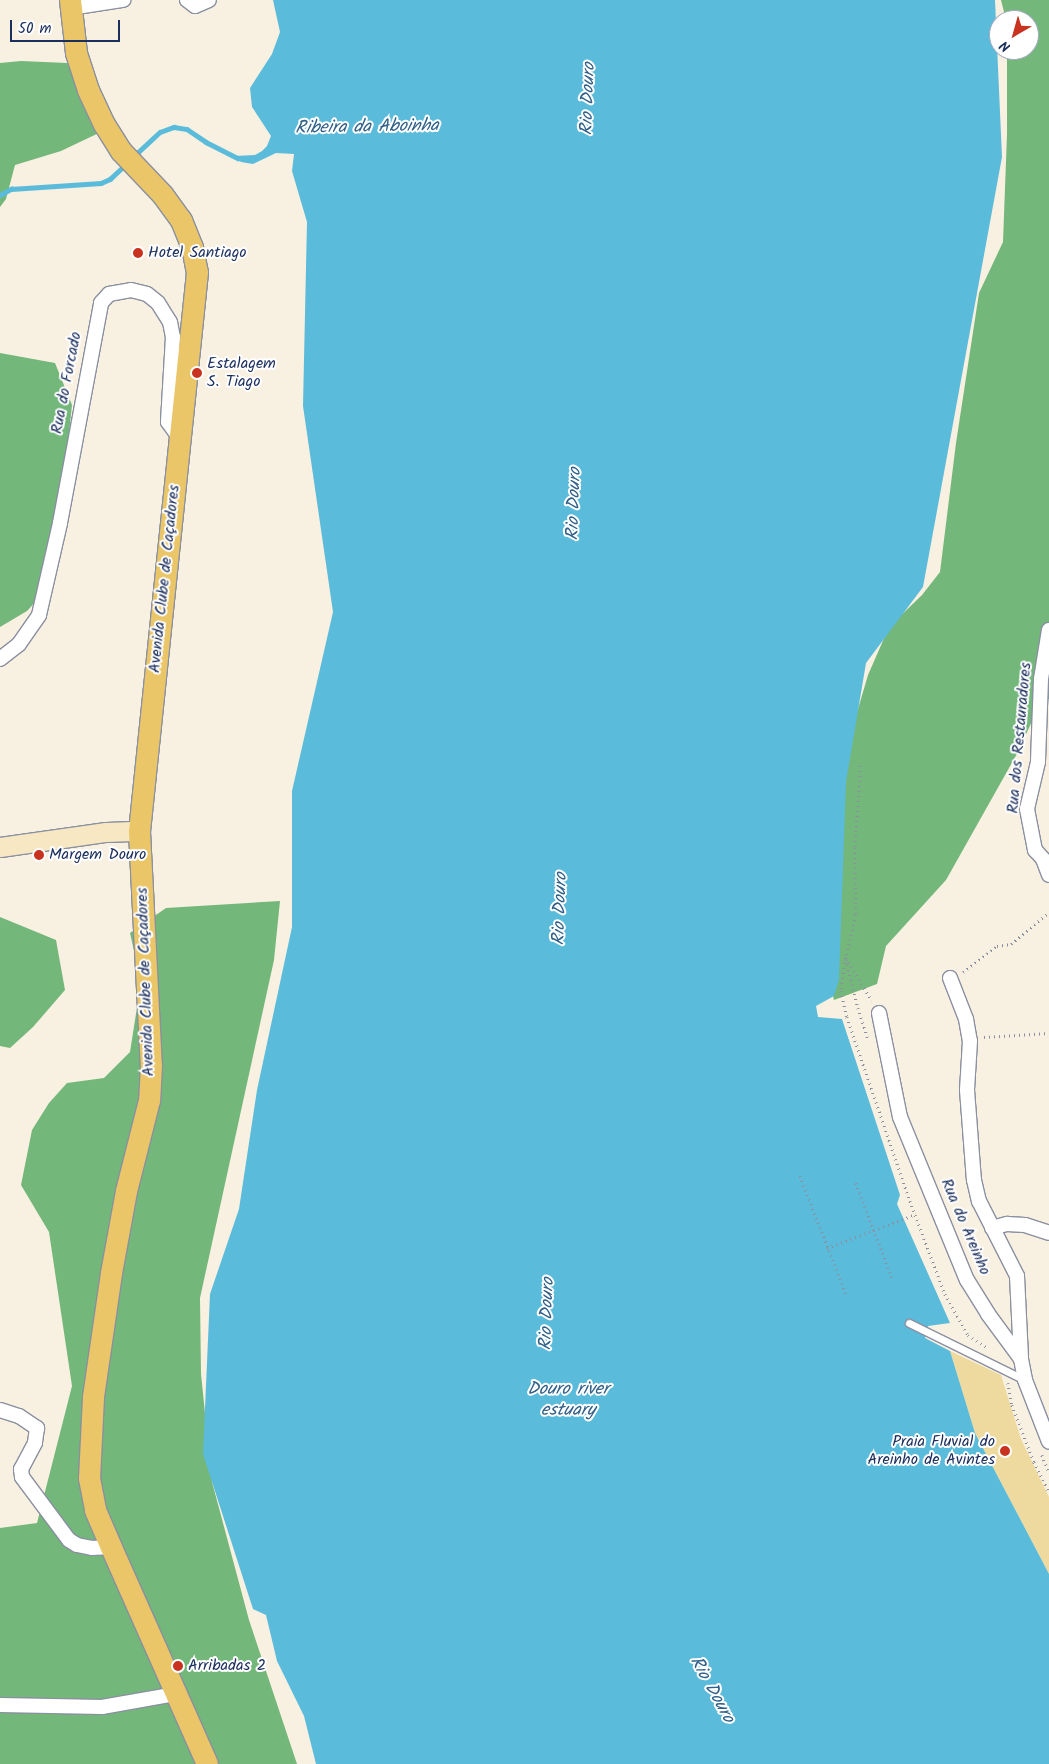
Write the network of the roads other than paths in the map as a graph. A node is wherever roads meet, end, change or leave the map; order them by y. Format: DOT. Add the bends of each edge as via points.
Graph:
graph roads {
  1 [pos="122,0"];
  2 [pos="186,0"];
  3 [pos="209,0"];
  4 [pos="70,4"];
  5 [pos="179,437"];
  6 [pos="1049,630"];
  7 [pos="0,659"];
  8 [pos="139,831"];
  9 [pos="0,847"];
  10 [pos="1049,874"];
  11 [pos="950,978"];
  12 [pos="879,1013"];
  13 [pos="992,1228"];
  14 [pos="1049,1233"];
  15 [pos="908,1323"];
  16 [pos="1021,1360"];
  17 [pos="1025,1380"];
  18 [pos="0,1410"];
  19 [pos="1049,1442"];
  20 [pos="110,1547"];
  21 [pos="176,1694"];
  22 [pos="0,1704"];
  23 [pos="207,1764"];
  1 -- 4 [label="street"];
  2 -- 3 [label="street" via="195,6"];
  4 -- 5 [label="main road, Avenida Clube de Caçadores" via="76,53 104,124 121,151 162,194 181,220 192,247 197,272"];
  5 -- 7 [label="street, Rua do Forcado" via="168,422 173,338 170,322 158,303 147,294 131,290 109,294 100,303 60,523 39,615 19,644"];
  5 -- 8 [label="main road, Avenida Clube de Caçadores"];
  6 -- 10 [label="street, Rua dos Restauradores" via="1041,679 1038,762 1027,809 1035,850"];
  8 -- 9 [label="main road" via="106,832"];
  8 -- 20 [label="main road, Avenida Clube de Caçadores" via="151,1065 149,1100 126,1191 111,1273 92,1397 89,1442 89,1478 95,1510"];
  11 -- 13 [label="street" via="966,1019 970,1041 967,1090 974,1180 979,1201"];
  12 -- 16 [label="street, Rua do Areinho" via="900,1117 936,1205 967,1280"];
  13 -- 14 [label="street" via="1007,1224 1025,1225"];
  13 -- 16 [label="street" via="1017,1276"];
  15 -- 17 [label="lane"];
  16 -- 17 [label="street, Rua do Areinho"];
  17 -- 19 [label="street, Rua do Areinho"];
  18 -- 20 [label="street" via="19,1416 37,1428 35,1443 21,1469 22,1477 69,1540 92,1548"];
  20 -- 21 [label="main road, Avenida Clube de Caçadores"];
  21 -- 22 [label="street" via="102,1707"];
  21 -- 23 [label="main road, Avenida Clube de Caçadores"];
}
